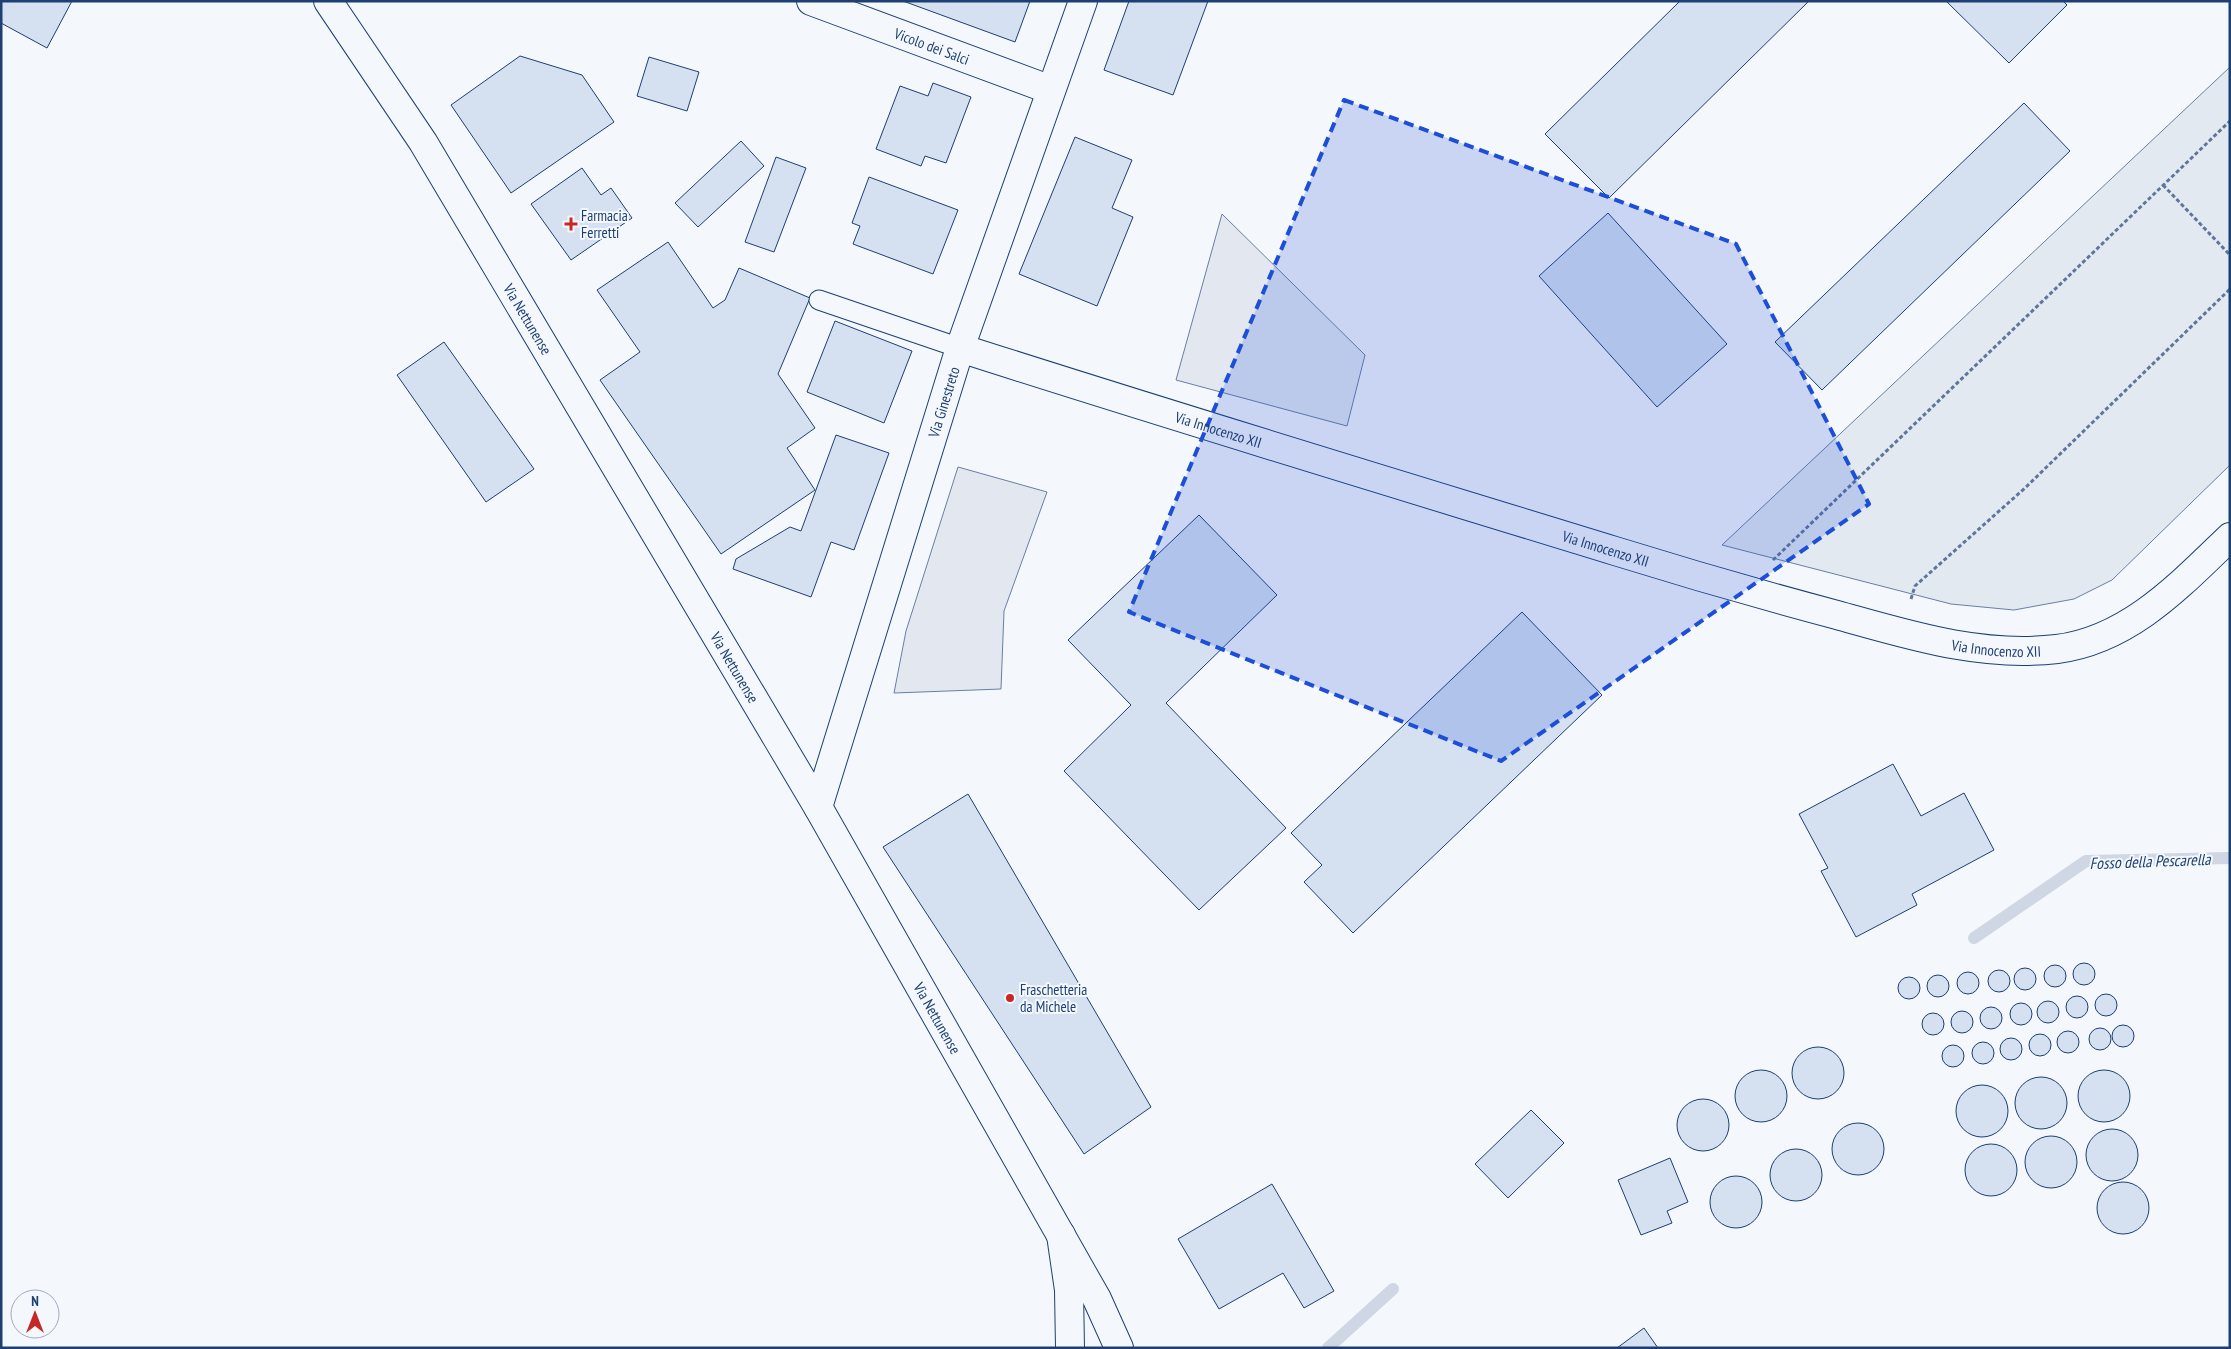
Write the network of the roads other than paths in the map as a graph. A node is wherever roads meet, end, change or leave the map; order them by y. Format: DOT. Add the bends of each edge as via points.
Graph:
graph roads {
  1 [pos="328,1"];
  2 [pos="811,1"];
  3 [pos="1083,1"];
  4 [pos="1051,90"];
  5 [pos="819,300"];
  6 [pos="960,348"];
  7 [pos="2230,537"];
  8 [pos="818,807"];
  9 [pos="1060,1234"];
  10 [pos="1070,1348"];
  11 [pos="1119,1348"];
  1 -- 8 [label="street, Via Nettunense" via="424,142"];
  2 -- 4 [label="street, Vicolo dei Salci"];
  3 -- 4 [label="street, Via Ginestreto"];
  4 -- 6 [label="street, Via Ginestreto"];
  5 -- 6 [label="lane"];
  6 -- 7 [label="street, Via Innocenzo XII" via="1742,590 1952,645 2006,651 2057,648 2097,640 2136,619"];
  6 -- 8 [label="street, Via Ginestreto"];
  8 -- 9 [label="street, Via Nettunense"];
  9 -- 10 [label="street" via="1069,1290"];
  9 -- 11 [label="street, Via Nettunense" via="1097,1299"];
}
